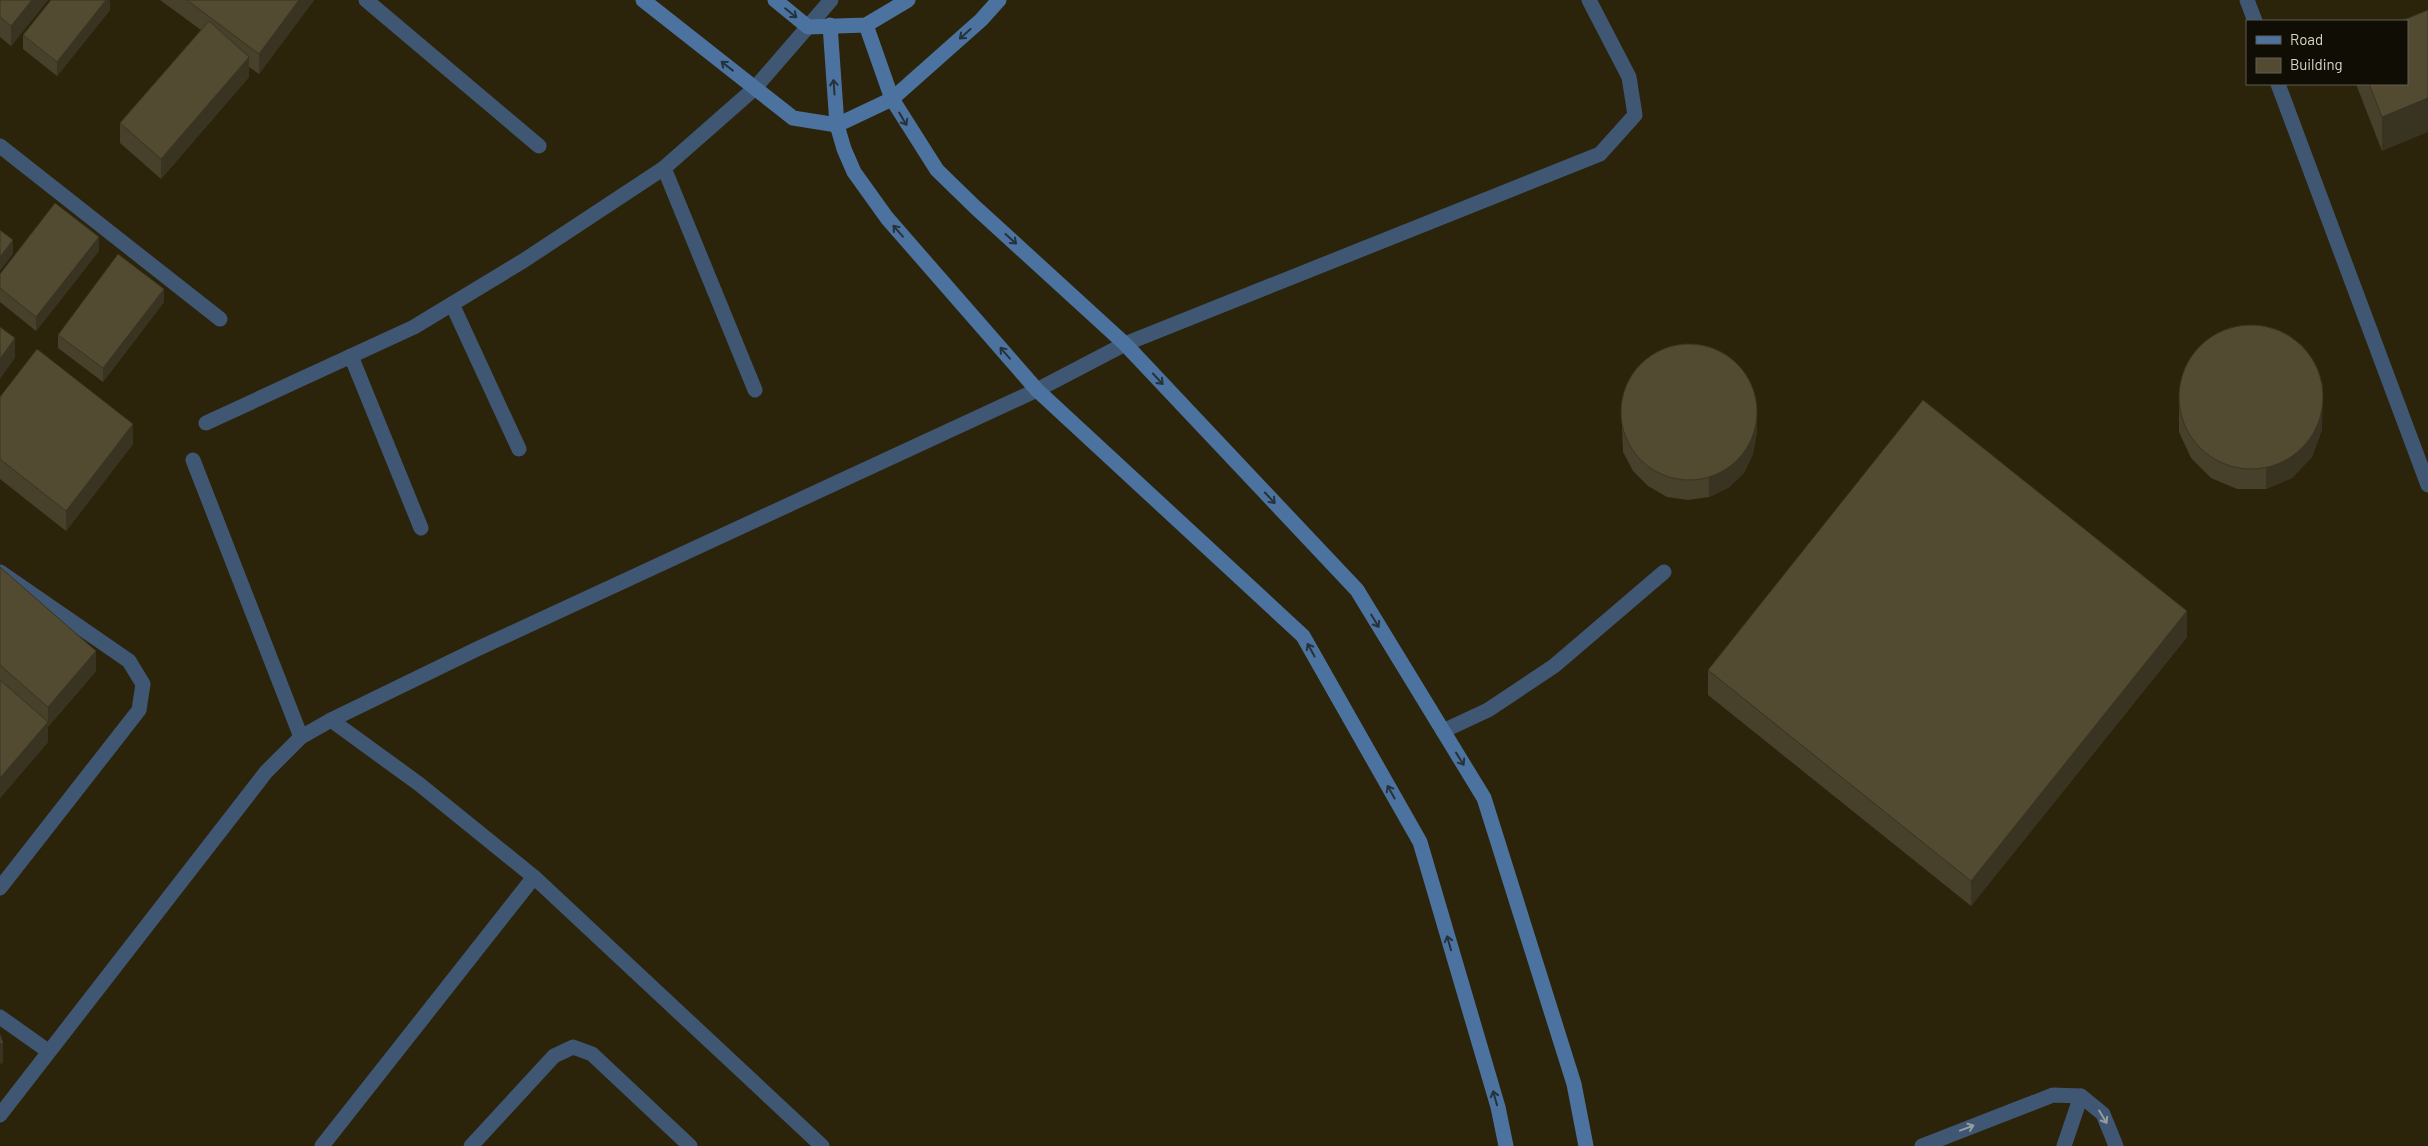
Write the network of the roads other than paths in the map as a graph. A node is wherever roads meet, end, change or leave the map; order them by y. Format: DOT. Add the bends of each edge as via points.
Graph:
graph roads {
  1 [pos="366,0"];
  2 [pos="643,0"];
  3 [pos="775,0"];
  4 [pos="831,0"];
  5 [pos="908,0"];
  6 [pos="999,0"];
  7 [pos="1588,0"];
  8 [pos="2247,0"];
  9 [pos="2255,20"];
  10 [pos="866,25"];
  11 [pos="830,26"];
  12 [pos="808,27"];
  13 [pos="2278,85"];
  14 [pos="755,88"];
  15 [pos="892,99"];
  16 [pos="837,125"];
  17 [pos="0,146"];
  18 [pos="539,146"];
  19 [pos="664,168"];
  20 [pos="452,304"];
  21 [pos="220,319"];
  22 [pos="1125,344"];
  23 [pos="351,356"];
  24 [pos="755,390"];
  25 [pos="1037,390"];
  26 [pos="206,424"];
  27 [pos="519,449"];
  28 [pos="192,460"];
  29 [pos="2428,485"];
  30 [pos="421,528"];
  31 [pos="0,572"];
  32 [pos="1664,572"];
  33 [pos="331,720"];
  34 [pos="1443,731"];
  35 [pos="301,738"];
  36 [pos="534,878"];
  37 [pos="0,888"];
  38 [pos="0,1017"];
  39 [pos="48,1051"];
  40 [pos="2081,1096"];
  41 [pos="0,1115"];
  42 [pos="322,1146"];
  43 [pos="471,1146"];
  44 [pos="690,1146"];
  45 [pos="822,1146"];
  46 [pos="1506,1146"];
  47 [pos="1586,1146"];
  48 [pos="1922,1146"];
  49 [pos="2064,1146"];
  50 [pos="2116,1146"];
  1 -- 18 [label="street"];
  14 -- 2 [label="street, one-way"];
  3 -- 12 [label="street, one-way"];
  4 -- 12 [label="street"];
  5 -- 10 [label="street"];
  6 -- 15 [label="street, one-way"];
  7 -- 22 [label="street" via="1629,77 1635,116 1600,154"];
  8 -- 9 [label="street"];
  10 -- 11 [label="street"];
  10 -- 15 [label="street"];
  11 -- 12 [label="street"];
  16 -- 11 [label="street, one-way"];
  12 -- 14 [label="street"];
  13 -- 29 [label="street"];
  14 -- 16 [label="street" via="793,118"];
  14 -- 19 [label="street"];
  15 -- 16 [label="street"];
  15 -- 22 [label="street, one-way" via="937,170"];
  25 -- 16 [label="street, one-way" via="887,218 854,172"];
  17 -- 21 [label="street"];
  19 -- 20 [label="street"];
  19 -- 24 [label="street"];
  20 -- 23 [label="street" via="414,327"];
  20 -- 27 [label="street"];
  22 -- 25 [label="street"];
  22 -- 34 [label="street, one-way" via="1357,590"];
  23 -- 26 [label="street"];
  23 -- 30 [label="street"];
  25 -- 33 [label="street" via="477,648"];
  46 -- 25 [label="street, one-way" via="1498,1107 1420,842 1303,636"];
  28 -- 35 [label="street"];
  31 -- 37 [label="street" via="129,661 143,684 139,710"];
  32 -- 34 [label="street" via="1554,666 1488,710"];
  33 -- 35 [label="street"];
  33 -- 36 [label="street" via="419,784"];
  34 -- 47 [label="street, one-way" via="1484,798 1574,1084"];
  35 -- 39 [label="street" via="266,772"];
  36 -- 42 [label="street"];
  36 -- 45 [label="street"];
  38 -- 39 [label="street"];
  39 -- 41 [label="street"];
  48 -- 40 [label="street, one-way" via="2053,1095"];
  40 -- 49 [label="street"];
  40 -- 50 [label="street, one-way" via="2103,1114"];
  43 -- 44 [label="street" via="554,1056 573,1046 592,1054"];
}
